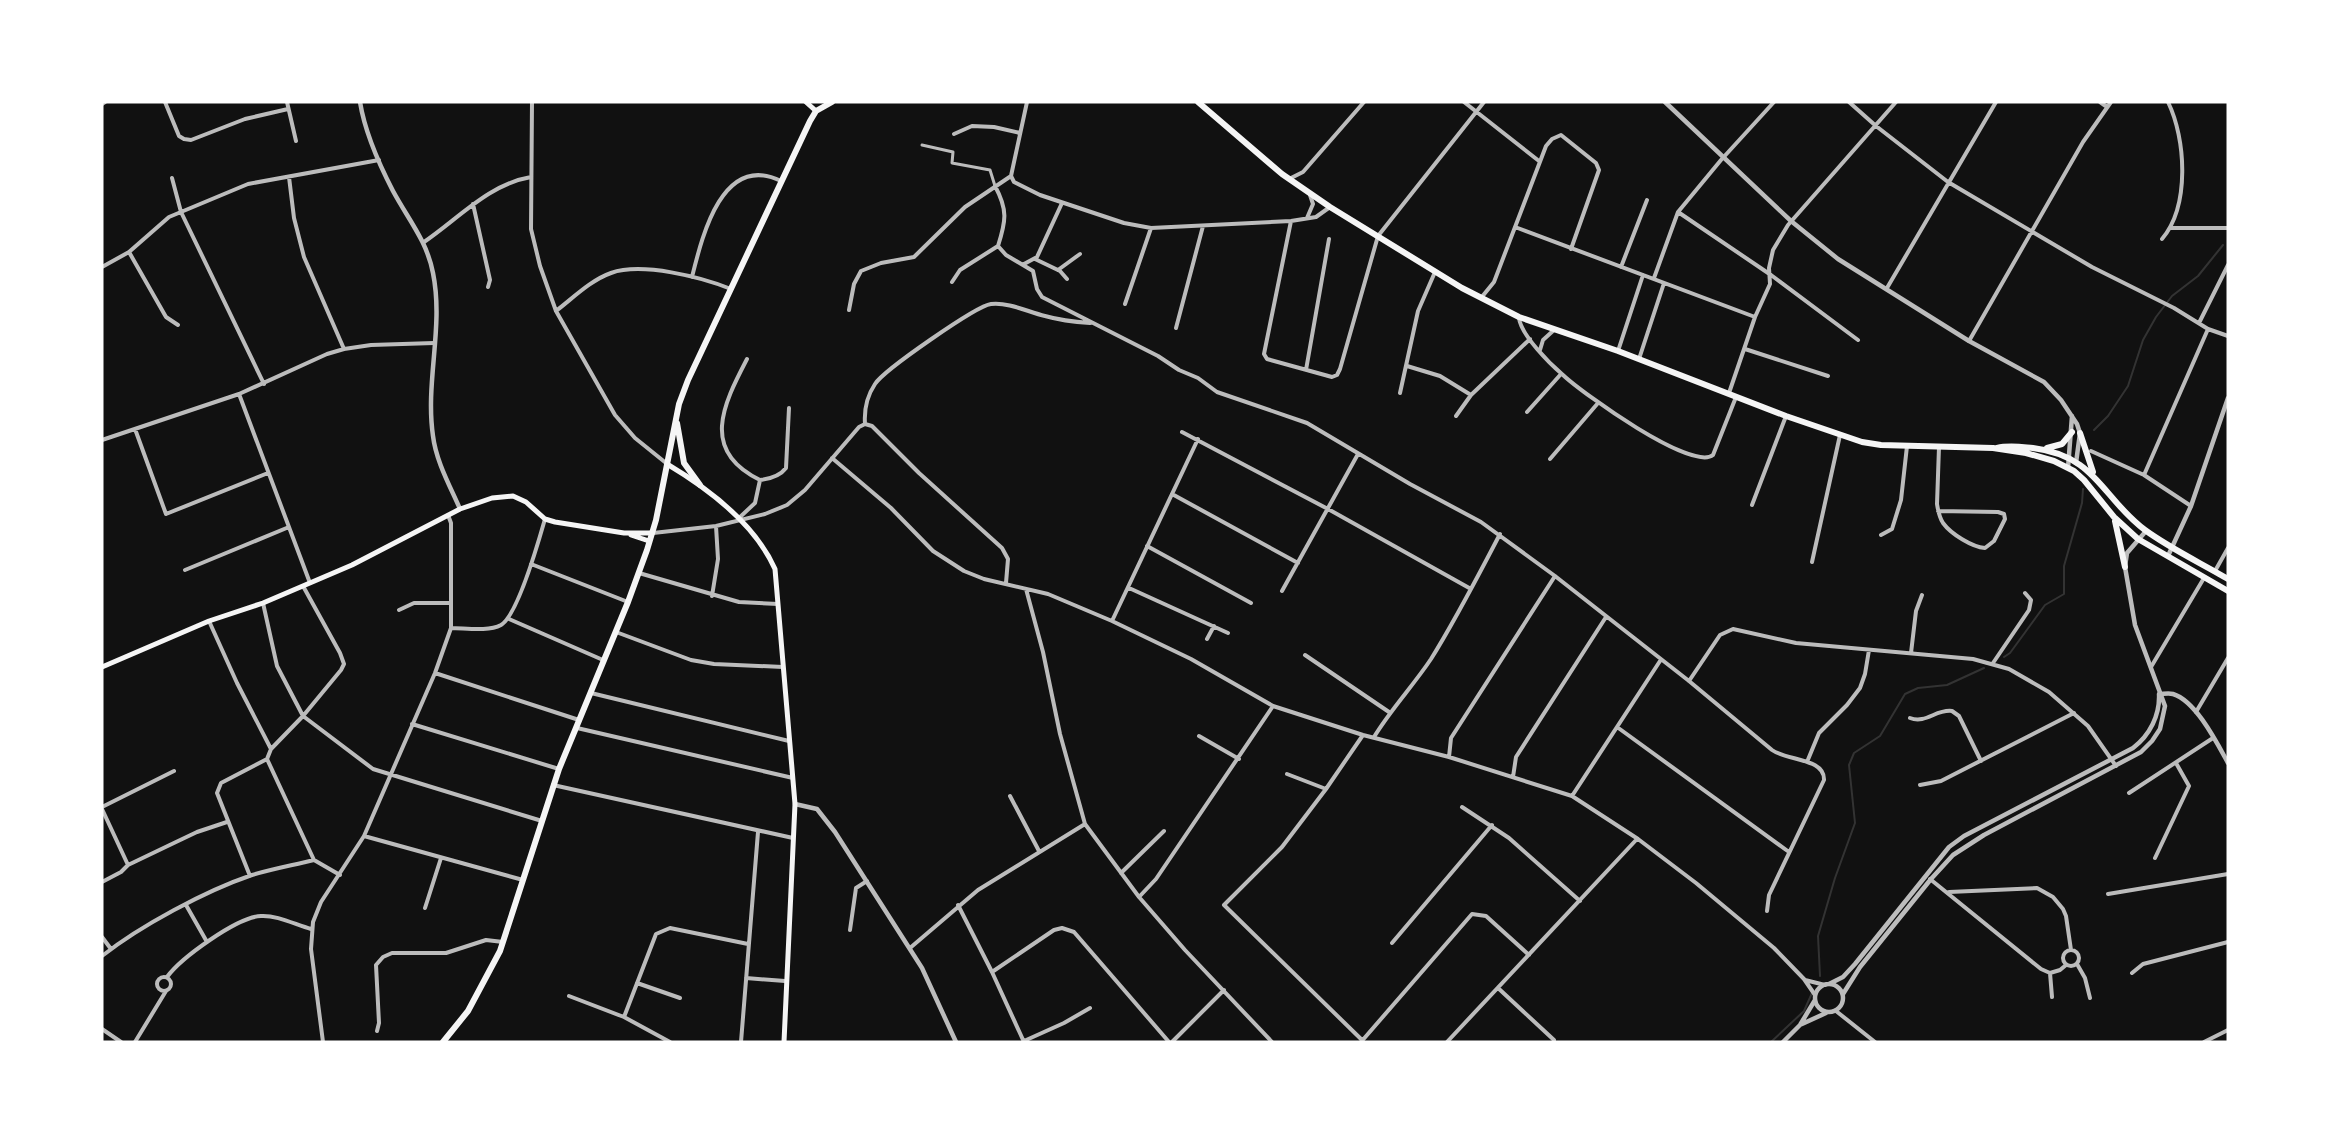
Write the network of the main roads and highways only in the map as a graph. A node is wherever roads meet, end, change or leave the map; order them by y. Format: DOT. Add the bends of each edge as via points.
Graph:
graph roads {
  1 [pos="806,102"];
  2 [pos="831,102"];
  3 [pos="1198,102"];
  4 [pos="816,111"];
  5 [pos="676,416"];
  6 [pos="2072,432"];
  7 [pos="2080,433"];
  8 [pos="1993,448"];
  9 [pos="2040,449"];
  10 [pos="667,464"];
  11 [pos="2094,476"];
  12 [pos="700,485"];
  13 [pos="2114,517"];
  14 [pos="624,533"];
  15 [pos="652,533"];
  16 [pos="649,541"];
  17 [pos="2125,567"];
  18 [pos="2228,579"];
  19 [pos="2228,591"];
  20 [pos="102,666"];
  21 [pos="443,1042"];
  22 [pos="784,1042"];
  1 -- 4 [label="main road"];
  2 -- 4 [label="main road"];
  3 -- 8 [label="main road" via="1289,179 1330,207 1435,272 1519,317 1871,444"];
  4 -- 5 [label="main road" via="688,380"];
  5 -- 10 [label="main road"];
  5 -- 12 [label="main road" via="681,454"];
  6 -- 9 [label="main road" via="2062,444"];
  7 -- 11 [label="main road"];
  8 -- 9 [label="main road"];
  8 -- 13 [label="main road" via="2036,455 2071,469"];
  9 -- 11 [label="main road" via="2077,461"];
  10 -- 12 [label="main road"];
  10 -- 15 [label="main road"];
  11 -- 18 [label="main road" via="2146,531"];
  12 -- 22 [label="main road" via="758,538 776,569 795,804"];
  13 -- 17 [label="main road"];
  13 -- 19 [label="main road" via="2138,539"];
  14 -- 15 [label="main road"];
  14 -- 16 [label="main road"];
  14 -- 20 [label="main road" via="545,519 526,502 513,496 499,496 460,509 352,566"];
  15 -- 16 [label="main road"];
  16 -- 21 [label="main road" via="553,785 504,942 468,1011"];
}
